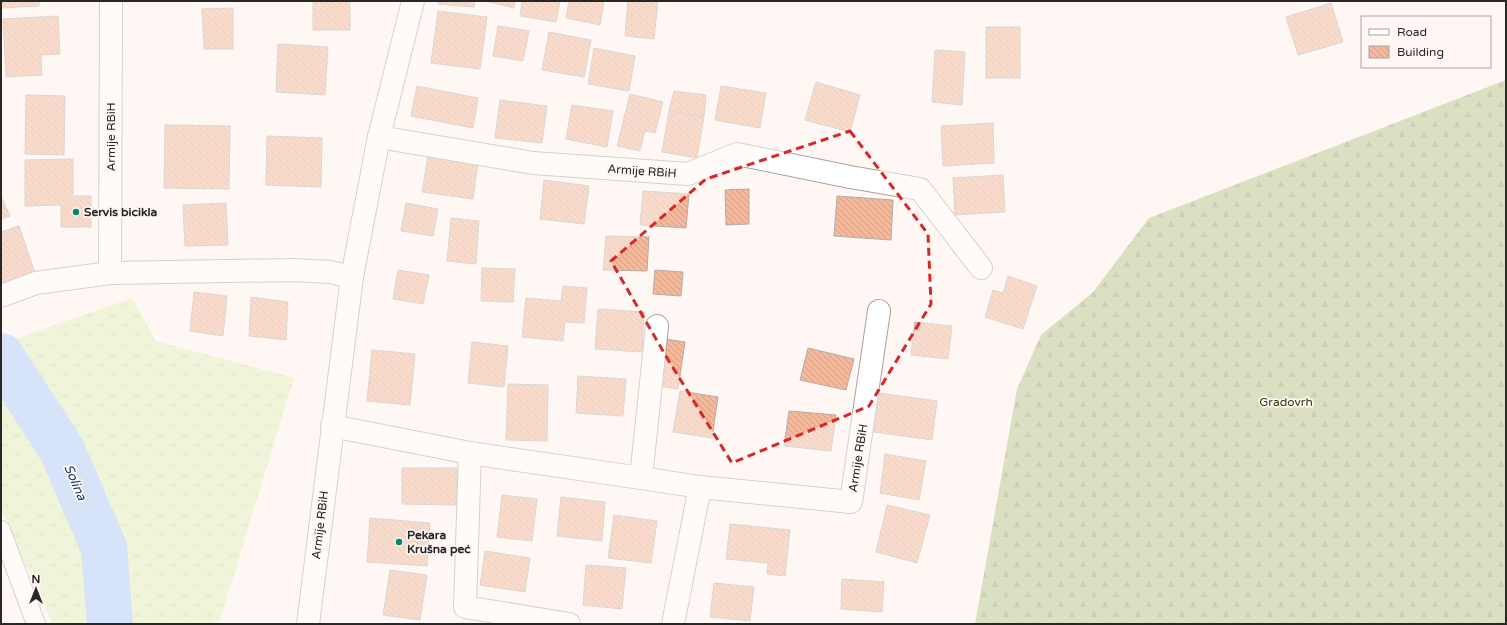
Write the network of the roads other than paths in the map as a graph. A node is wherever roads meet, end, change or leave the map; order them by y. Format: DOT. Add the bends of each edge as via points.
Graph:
graph roads {
  1 [pos="111,1"];
  2 [pos="413,1"];
  3 [pos="380,137"];
  4 [pos="981,268"];
  5 [pos="110,272"];
  6 [pos="352,277"];
  7 [pos="8,293"];
  8 [pos="880,311"];
  9 [pos="657,326"];
  10 [pos="332,426"];
  11 [pos="470,454"];
  12 [pos="641,478"];
  13 [pos="700,487"];
  14 [pos="1,530"];
  15 [pos="36,624"];
  16 [pos="308,624"];
  17 [pos="570,624"];
  18 [pos="673,624"];
  1 -- 5 [label="street, Armije RBiH"];
  2 -- 3 [label="street, Armije RBiH"];
  3 -- 4 [label="street, Armije RBiH" via="533,163 688,174 738,154 920,189"];
  3 -- 6 [label="street, Armije RBiH"];
  5 -- 6 [label="street" via="294,270 330,272"];
  5 -- 7 [label="street" via="36,283"];
  6 -- 10 [label="street, Armije RBiH"];
  8 -- 13 [label="street, Armije RBiH" via="852,502"];
  9 -- 12 [label="street"];
  10 -- 11 [label="street, Armije RBiH"];
  10 -- 16 [label="street, Armije RBiH"];
  11 -- 12 [label="street, Armije RBiH"];
  11 -- 17 [label="street" via="465,607"];
  12 -- 13 [label="street, Armije RBiH"];
  13 -- 18 [label="street"];
  14 -- 15 [label="street"];
}
